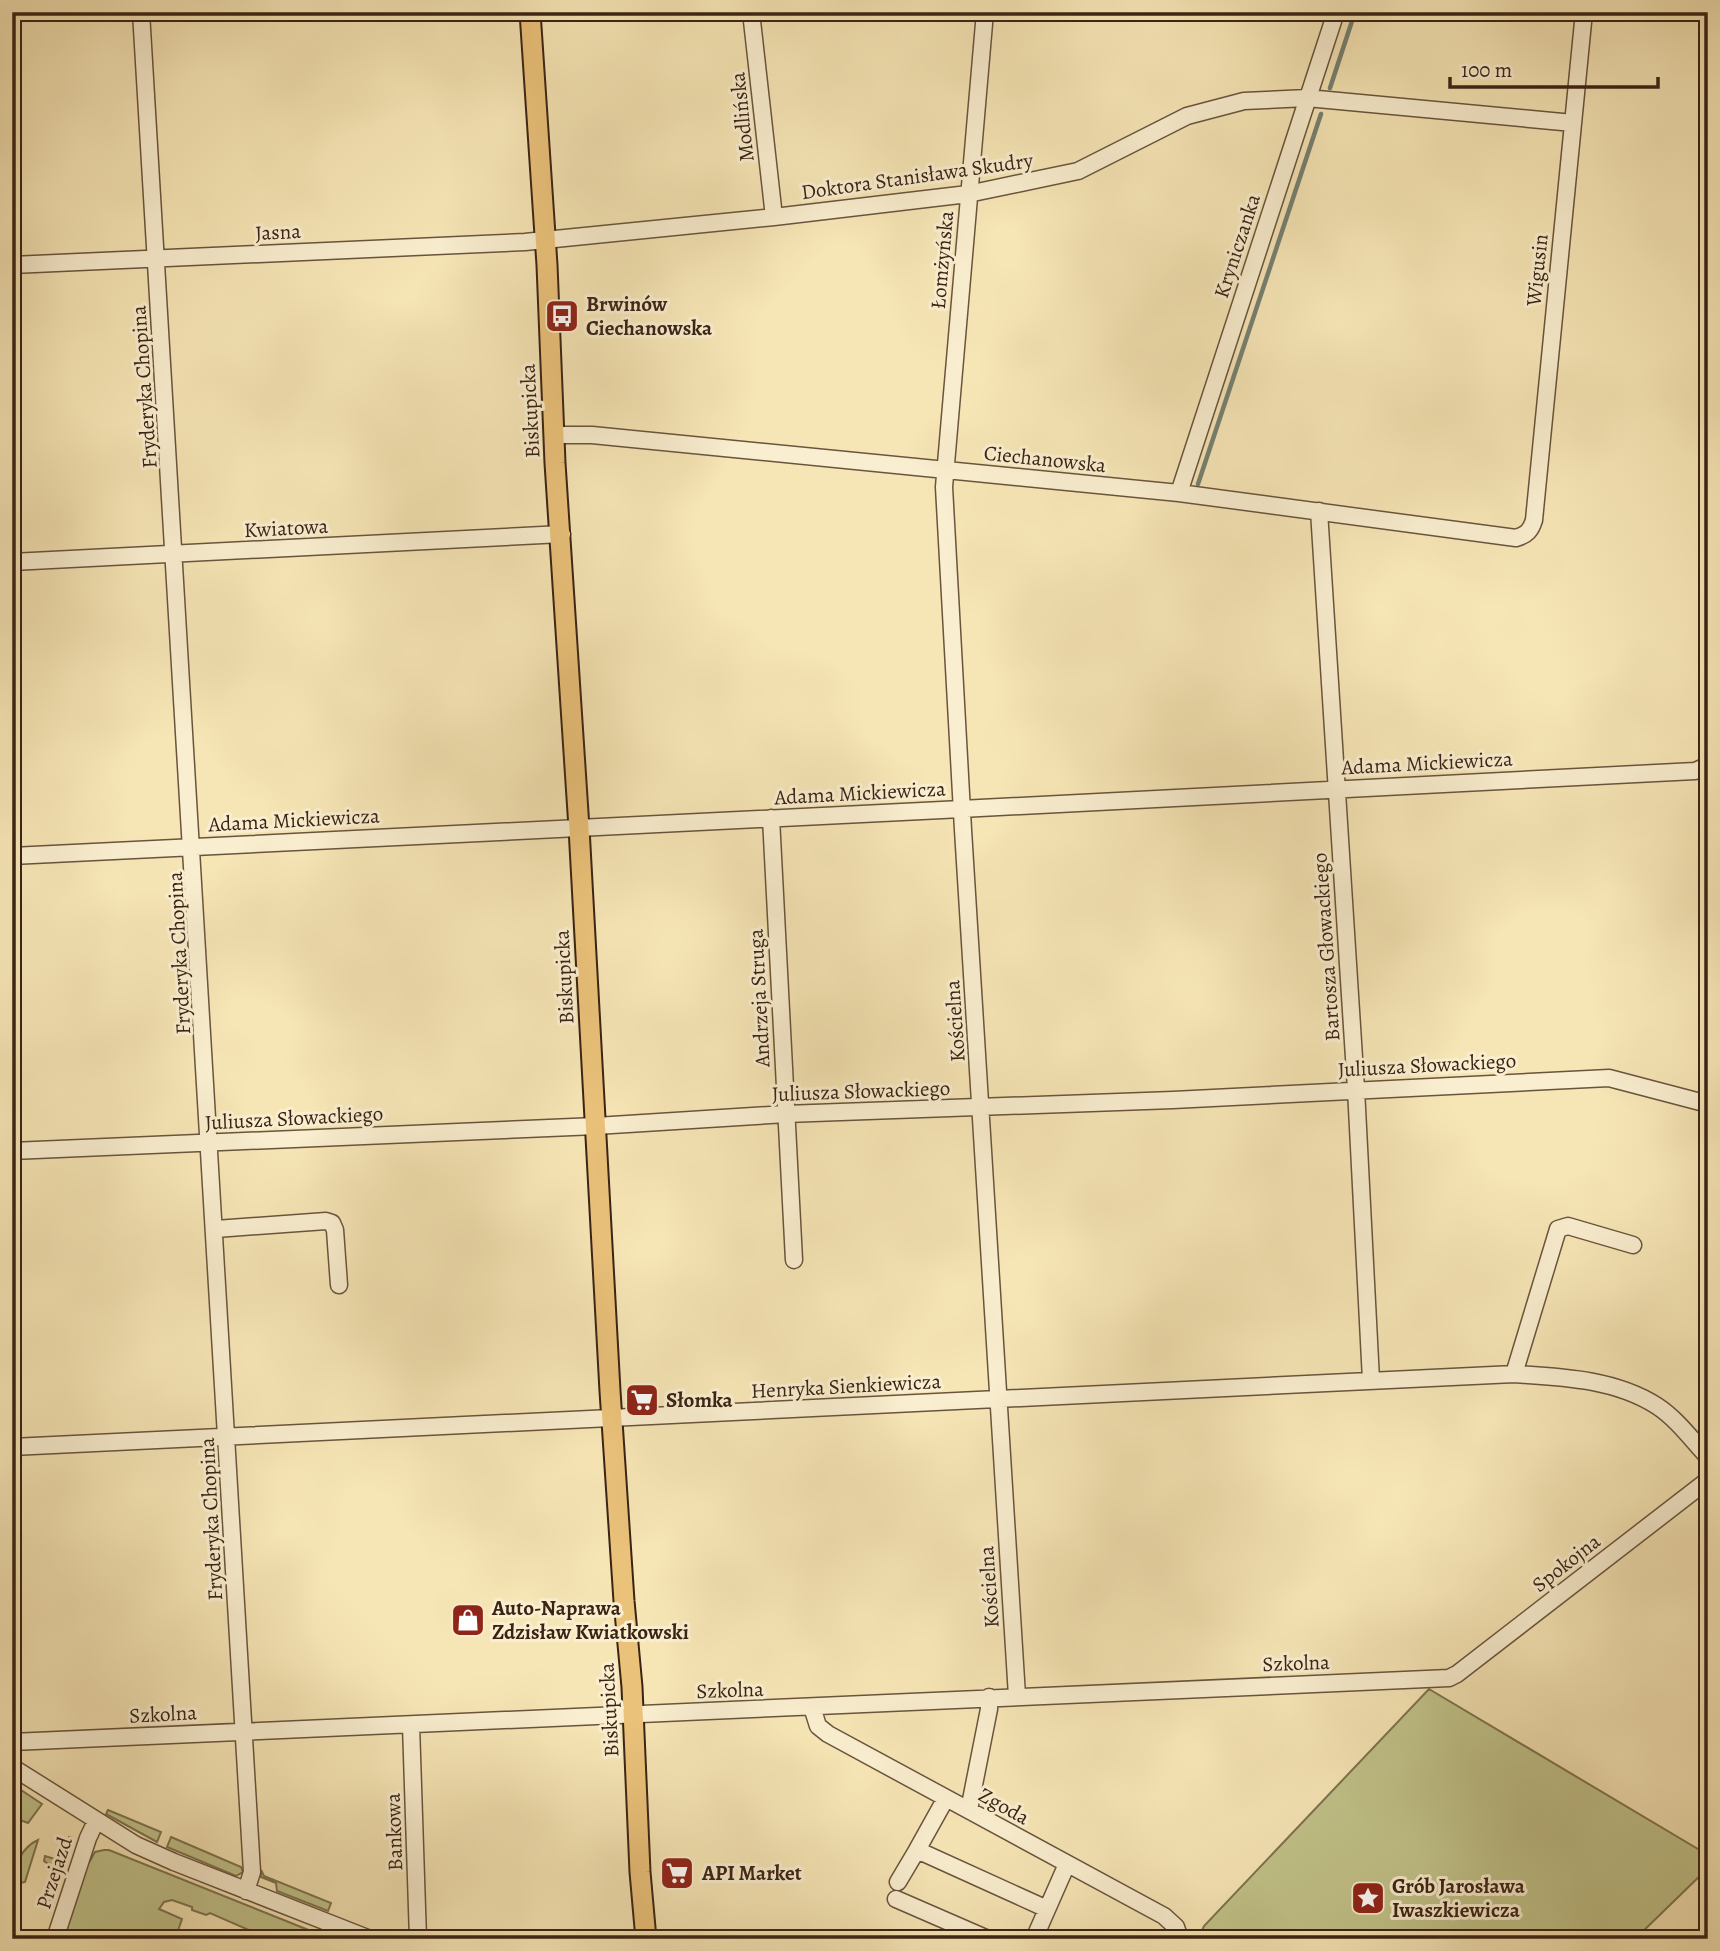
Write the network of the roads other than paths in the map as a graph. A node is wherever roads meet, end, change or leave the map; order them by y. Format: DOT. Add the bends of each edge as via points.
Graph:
graph roads {
  1 [pos="141,12"];
  2 [pos="530,12"];
  3 [pos="751,12"];
  4 [pos="985,12"];
  5 [pos="1336,12"];
  6 [pos="1584,12"];
  7 [pos="1307,97"];
  8 [pos="1573,123"];
  9 [pos="968,194"];
  10 [pos="774,217"];
  11 [pos="545,239"];
  12 [pos="157,258"];
  13 [pos="12,265"];
  14 [pos="554,435"];
  15 [pos="946,470"];
  16 [pos="1179,494"];
  17 [pos="1319,511"];
  18 [pos="1529,532"];
  19 [pos="562,534"];
  20 [pos="176,554"];
  21 [pos="12,562"];
  22 [pos="1708,763"];
  23 [pos="1336,788"];
  24 [pos="962,808"];
  25 [pos="771,818"];
  26 [pos="579,828"];
  27 [pos="194,846"];
  28 [pos="12,856"];
  29 [pos="1356,1089"];
  30 [pos="1708,1104"];
  31 [pos="981,1107"];
  32 [pos="786,1114"];
  33 [pos="596,1126"];
  34 [pos="211,1143"];
  35 [pos="12,1151"];
  36 [pos="216,1229"];
  37 [pos="1633,1245"];
  38 [pos="794,1259"];
  39 [pos="339,1285"];
  40 [pos="1514,1374"];
  41 [pos="1371,1380"];
  42 [pos="999,1400"];
  43 [pos="611,1419"];
  44 [pos="228,1437"];
  45 [pos="12,1447"];
  46 [pos="1708,1457"];
  47 [pos="1708,1480"];
  48 [pos="1449,1678"];
  49 [pos="1017,1696"];
  50 [pos="989,1697"];
  51 [pos="812,1707"];
  52 [pos="634,1715"];
  53 [pos="411,1725"];
  54 [pos="244,1731"];
  55 [pos="12,1742"];
  56 [pos="12,1767"];
  57 [pos="946,1798"];
  58 [pos="969,1810"];
  59 [pos="96,1821"];
  60 [pos="917,1850"];
  61 [pos="1067,1864"];
  62 [pos="898,1882"];
  63 [pos="246,1891"];
  64 [pos="896,1899"];
  65 [pos="1047,1909"];
  66 [pos="55,1939"];
  67 [pos="370,1939"];
  68 [pos="418,1939"];
  69 [pos="646,1939"];
  70 [pos="988,1939"];
  71 [pos="1034,1939"];
  72 [pos="1180,1939"];
  1 -- 12 [label="street, Fryderyka Chopina"];
  2 -- 11 [label="main road, Biskupicka"];
  3 -- 10 [label="street, Modlińska"];
  4 -- 9 [label="street, Łomżyńska"];
  5 -- 7 [label="street, Kryniczanka"];
  6 -- 8 [label="street, Wigusin"];
  7 -- 8 [label="street, Doktora Stanisława Skudry"];
  7 -- 9 [label="street, Doktora Stanisława Skudry" via="1219,106 1187,116 1078,170"];
  7 -- 16 [label="street, Kryniczanka"];
  8 -- 18 [label="street, Wigusin" via="1534,520"];
  9 -- 10 [label="street, Doktora Stanisława Skudry"];
  9 -- 15 [label="street, Łomżyńska"];
  10 -- 11 [label="street, Doktora Stanisława Skudry"];
  11 -- 12 [label="street, Jasna"];
  11 -- 14 [label="main road, Biskupicka"];
  12 -- 13 [label="street, Jasna"];
  12 -- 20 [label="street, Fryderyka Chopina"];
  14 -- 15 [label="street, Ciechanowska"];
  14 -- 19 [label="main road, Biskupicka"];
  15 -- 16 [label="street, Ciechanowska"];
  15 -- 24 [label="street, Kościelna"];
  16 -- 17 [label="street, Ciechanowska"];
  17 -- 18 [label="street, Ciechanowska" via="1516,538"];
  17 -- 23 [label="street, Bartosza Głowackiego"];
  19 -- 20 [label="street, Kwiatowa"];
  19 -- 26 [label="main road, Biskupicka"];
  20 -- 21 [label="street, Kwiatowa"];
  20 -- 27 [label="street, Fryderyka Chopina"];
  22 -- 23 [label="street, Adama Mickiewicza" via="1695,771"];
  23 -- 24 [label="street, Adama Mickiewicza"];
  23 -- 29 [label="street, Bartosza Głowackiego"];
  24 -- 25 [label="street, Adama Mickiewicza"];
  24 -- 31 [label="street, Kościelna"];
  25 -- 26 [label="street, Adama Mickiewicza"];
  25 -- 32 [label="street, Andrzeja Struga"];
  26 -- 27 [label="street, Adama Mickiewicza"];
  26 -- 33 [label="main road, Biskupicka"];
  27 -- 28 [label="street, Adama Mickiewicza"];
  27 -- 34 [label="street, Fryderyka Chopina"];
  29 -- 30 [label="street, Juliusza Słowackiego" via="1609,1078"];
  29 -- 31 [label="street, Juliusza Słowackiego"];
  29 -- 41 [label="street, Bartosza Głowackiego"];
  31 -- 32 [label="street, Juliusza Słowackiego"];
  31 -- 42 [label="street, Kościelna"];
  32 -- 33 [label="street, Juliusza Słowackiego"];
  32 -- 38 [label="street, Andrzeja Struga"];
  33 -- 34 [label="street, Juliusza Słowackiego"];
  33 -- 43 [label="main road, Biskupicka"];
  34 -- 35 [label="street, Juliusza Słowackiego"];
  34 -- 36 [label="street, Fryderyka Chopina"];
  36 -- 39 [label="street" via="332,1223"];
  36 -- 44 [label="street, Fryderyka Chopina"];
  37 -- 40 [label="street" via="1568,1226 1558,1229"];
  40 -- 41 [label="street, Henryka Sienkiewicza"];
  40 -- 46 [label="street, Henryka Sienkiewicza" via="1600,1383 1637,1395 1659,1407"];
  41 -- 42 [label="street, Henryka Sienkiewicza"];
  42 -- 43 [label="street, Henryka Sienkiewicza"];
  42 -- 49 [label="street, Kościelna"];
  43 -- 44 [label="street, Henryka Sienkiewicza"];
  43 -- 52 [label="main road, Biskupicka"];
  44 -- 45 [label="street, Henryka Sienkiewicza"];
  44 -- 54 [label="street, Fryderyka Chopina"];
  47 -- 48 [label="street, Spokojna"];
  48 -- 49 [label="street, Szkolna"];
  49 -- 50 [label="street, Szkolna"];
  50 -- 51 [label="street, Szkolna"];
  50 -- 58 [label="street"];
  51 -- 52 [label="street, Szkolna"];
  51 -- 57 [label="street, Zgoda" via="818,1726 828,1734"];
  52 -- 53 [label="street, Szkolna"];
  52 -- 69 [label="main road, Biskupicka"];
  53 -- 54 [label="street, Szkolna"];
  53 -- 68 [label="street, Bankowa"];
  54 -- 55 [label="street, Szkolna"];
  54 -- 63 [label="street, Fryderyka Chopina" via="252,1872"];
  56 -- 59 [label="street"];
  57 -- 58 [label="street, Zgoda"];
  57 -- 60 [label="street"];
  58 -- 61 [label="street, Zgoda"];
  59 -- 63 [label="street" via="136,1845"];
  59 -- 66 [label="street, Przejazd"];
  60 -- 62 [label="street"];
  60 -- 65 [label="street"];
  61 -- 65 [label="street"];
  61 -- 72 [label="street, Zgoda" via="1172,1921"];
  63 -- 67 [label="street"];
  64 -- 70 [label="street"];
  65 -- 71 [label="street"];
}
